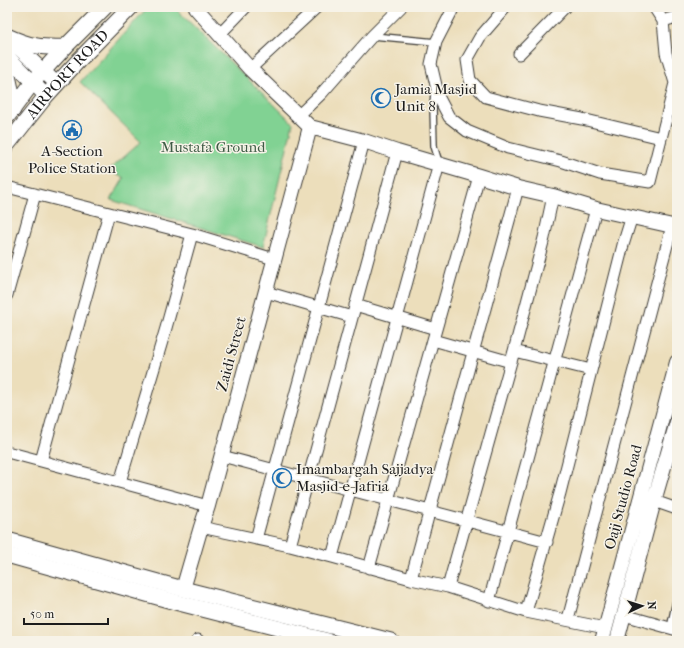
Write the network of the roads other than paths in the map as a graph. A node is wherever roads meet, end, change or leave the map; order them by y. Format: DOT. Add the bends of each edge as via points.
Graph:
graph roads {
  1 [pos="105,7"];
  2 [pos="131,7"];
  3 [pos="195,7"];
  4 [pos="246,7"];
  5 [pos="317,7"];
  6 [pos="401,7"];
  7 [pos="454,7"];
  8 [pos="506,7"];
  9 [pos="565,7"];
  10 [pos="654,7"];
  11 [pos="677,17"];
  12 [pos="663,21"];
  13 [pos="220,34"];
  14 [pos="372,36"];
  15 [pos="7,37"];
  16 [pos="436,42"];
  17 [pos="65,47"];
  18 [pos="519,54"];
  19 [pos="7,56"];
  20 [pos="250,69"];
  21 [pos="7,71"];
  22 [pos="43,71"];
  23 [pos="435,81"];
  24 [pos="33,82"];
  25 [pos="57,84"];
  26 [pos="46,96"];
  27 [pos="10,113"];
  28 [pos="298,116"];
  29 [pos="310,127"];
  30 [pos="661,138"];
  31 [pos="364,141"];
  32 [pos="7,145"];
  33 [pos="397,152"];
  34 [pos="439,164"];
  35 [pos="479,176"];
  36 [pos="7,187"];
  37 [pos="518,188"];
  38 [pos="35,194"];
  39 [pos="553,196"];
  40 [pos="596,209"];
  41 [pos="109,213"];
  42 [pos="632,216"];
  43 [pos="674,226"];
  44 [pos="192,234"];
  45 [pos="274,259"];
  46 [pos="266,292"];
  47 [pos="7,295"];
  48 [pos="355,305"];
  49 [pos="319,308"];
  50 [pos="352,317"];
  51 [pos="398,318"];
  52 [pos="434,334"];
  53 [pos="473,351"];
  54 [pos="512,356"];
  55 [pos="554,361"];
  56 [pos="677,362"];
  57 [pos="591,370"];
  58 [pos="677,422"];
  59 [pos="7,452"];
  60 [pos="222,456"];
  61 [pos="41,461"];
  62 [pos="274,470"];
  63 [pos="308,479"];
  64 [pos="120,482"];
  65 [pos="350,490"];
  66 [pos="388,500"];
  67 [pos="654,501"];
  68 [pos="208,506"];
  69 [pos="677,509"];
  70 [pos="430,511"];
  71 [pos="467,521"];
  72 [pos="201,527"];
  73 [pos="508,532"];
  74 [pos="256,539"];
  75 [pos="7,540"];
  76 [pos="547,542"];
  77 [pos="290,546"];
  78 [pos="7,555"];
  79 [pos="332,557"];
  80 [pos="369,568"];
  81 [pos="411,579"];
  82 [pos="448,587"];
  83 [pos="183,589"];
  84 [pos="677,596"];
  85 [pos="489,601"];
  86 [pos="526,612"];
  87 [pos="624,615"];
  88 [pos="568,619"];
  89 [pos="673,629"];
  90 [pos="604,634"];
  91 [pos="328,641"];
  92 [pos="391,641"];
  93 [pos="617,641"];
  1 -- 17 [label="main road, AIRPORT ROAD"];
  2 -- 25 [label="main road, AIRPORT ROAD"];
  3 -- 13 [label="street"];
  4 -- 13 [label="street"];
  5 -- 20 [label="street"];
  6 -- 14 [label="street"];
  7 -- 16 [label="street"];
  8 -- 30 [label="street" via="480,37 467,60 470,80 486,97"];
  9 -- 18 [label="street"];
  10 -- 12 [label="street"];
  11 -- 12 [label="street"];
  12 -- 30 [label="street" via="666,53 675,83"];
  13 -- 20 [label="street"];
  14 -- 16 [label="lane"];
  14 -- 28 [label="street" via="322,93"];
  15 -- 17 [label="main road" via="44,48"];
  15 -- 22 [label="street"];
  16 -- 23 [label="street" via="431,64"];
  17 -- 22 [label="main road, AIRPORT ROAD"];
  19 -- 24 [label="street"];
  20 -- 28 [label="street"];
  21 -- 27 [label="main road" via="12,94"];
  22 -- 24 [label="main road, AIRPORT ROAD"];
  22 -- 25 [label="street"];
  23 -- 30 [label="street" via="439,98 449,118 466,131 508,148 561,160 600,174 650,182"];
  23 -- 34 [label="lane" via="434,146"];
  24 -- 26 [label="street"];
  24 -- 27 [label="main road, AIRPORT ROAD"];
  25 -- 26 [label="main road, AIRPORT ROAD"];
  26 -- 32 [label="main road, AIRPORT ROAD"];
  28 -- 29 [label="street"];
  29 -- 31 [label="street"];
  29 -- 45 [label="street, Zaidi Street"];
  31 -- 33 [label="street"];
  31 -- 49 [label="street"];
  33 -- 34 [label="street"];
  33 -- 48 [label="street"];
  34 -- 35 [label="street"];
  34 -- 51 [label="street"];
  35 -- 37 [label="street"];
  35 -- 52 [label="street"];
  36 -- 38 [label="street"];
  37 -- 39 [label="street"];
  37 -- 53 [label="street"];
  38 -- 41 [label="street"];
  38 -- 47 [label="street"];
  39 -- 40 [label="street"];
  39 -- 54 [label="street"];
  40 -- 42 [label="street"];
  40 -- 55 [label="street"];
  41 -- 44 [label="street"];
  41 -- 61 [label="street"];
  42 -- 43 [label="street"];
  42 -- 57 [label="street"];
  43 -- 88 [label="street"];
  44 -- 45 [label="street"];
  44 -- 64 [label="street"];
  45 -- 46 [label="street, Zaidi Street"];
  46 -- 49 [label="street"];
  46 -- 60 [label="street, Zaidi Street"];
  48 -- 50 [label="street"];
  48 -- 51 [label="street"];
  49 -- 50 [label="street"];
  49 -- 62 [label="street"];
  50 -- 63 [label="street"];
  51 -- 52 [label="street"];
  51 -- 65 [label="street"];
  52 -- 53 [label="street"];
  52 -- 66 [label="street"];
  53 -- 54 [label="street"];
  53 -- 70 [label="street"];
  54 -- 55 [label="street"];
  54 -- 71 [label="street"];
  55 -- 57 [label="street"];
  55 -- 73 [label="street"];
  56 -- 90 [label="street, Oajj Studio Road"];
  57 -- 76 [label="street"];
  58 -- 67 [label="street, Oajj Studio Road"];
  59 -- 61 [label="street"];
  60 -- 62 [label="street"];
  60 -- 68 [label="street, Zaidi Street"];
  61 -- 64 [label="street"];
  62 -- 63 [label="street"];
  62 -- 74 [label="street"];
  63 -- 65 [label="street"];
  63 -- 77 [label="street"];
  64 -- 68 [label="street"];
  65 -- 66 [label="street"];
  65 -- 79 [label="street"];
  66 -- 70 [label="street"];
  66 -- 80 [label="street"];
  67 -- 69 [label="street"];
  67 -- 87 [label="street, Oajj Studio Road"];
  68 -- 72 [label="street, Zaidi Street"];
  70 -- 71 [label="street"];
  70 -- 81 [label="street"];
  71 -- 73 [label="street"];
  71 -- 82 [label="street"];
  72 -- 74 [label="street"];
  72 -- 83 [label="street, Zaidi Street"];
  73 -- 76 [label="street"];
  73 -- 85 [label="street"];
  74 -- 77 [label="street"];
  75 -- 83 [label="main road"];
  76 -- 86 [label="street"];
  77 -- 79 [label="street"];
  78 -- 91 [label="main road"];
  79 -- 80 [label="street"];
  80 -- 81 [label="street"];
  81 -- 82 [label="street"];
  82 -- 85 [label="street"];
  83 -- 92 [label="main road"];
  84 -- 89 [label="lane"];
  85 -- 86 [label="street"];
  86 -- 88 [label="street"];
  87 -- 89 [label="street"];
  87 -- 93 [label="street, Oajj Studio Road"];
  88 -- 90 [label="street"];
}
